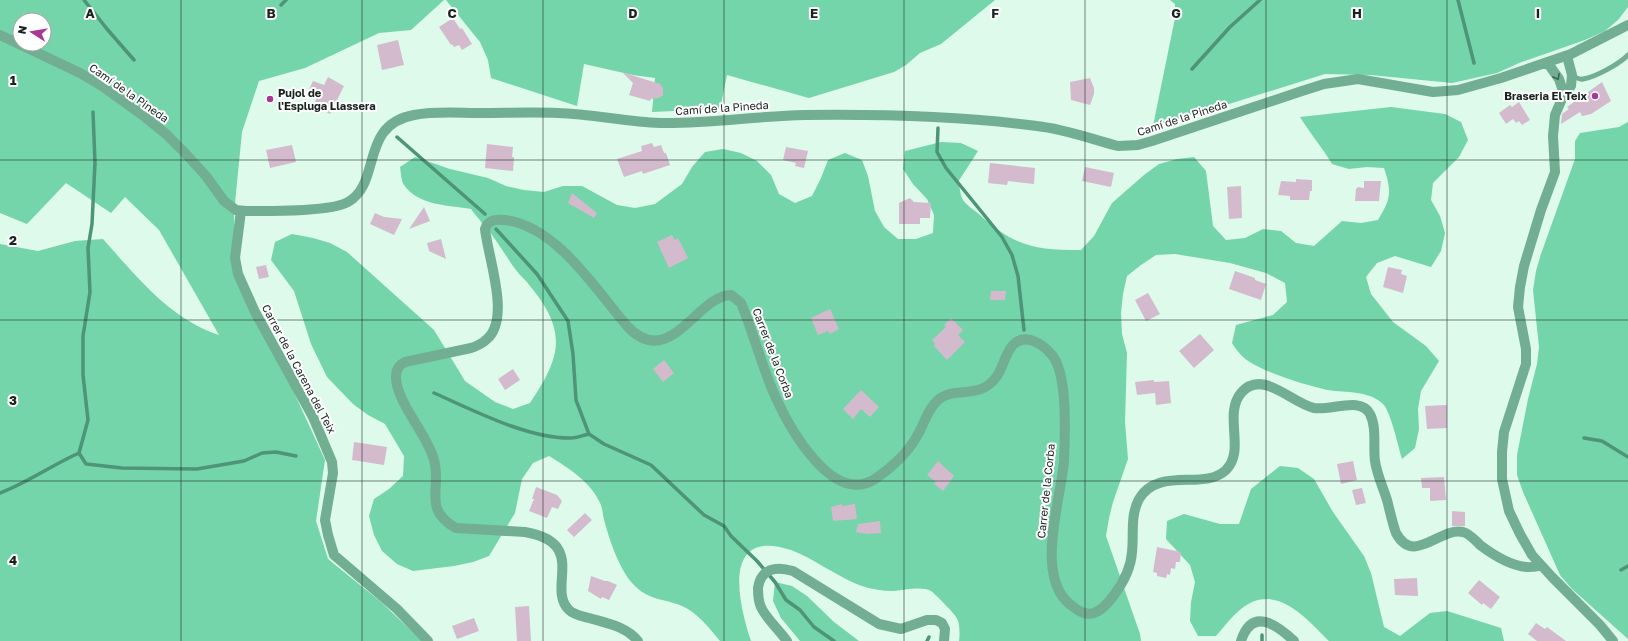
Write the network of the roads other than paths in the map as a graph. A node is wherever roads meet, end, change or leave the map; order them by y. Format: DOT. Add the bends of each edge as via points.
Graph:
graph roads {
  1 [pos="1628,25"];
  2 [pos="0,36"];
  3 [pos="1628,55"];
  4 [pos="1567,56"];
  5 [pos="1544,63"];
  6 [pos="1572,76"];
  7 [pos="1564,94"];
  8 [pos="241,211"];
  9 [pos="1541,565"];
  10 [pos="428,641"];
  11 [pos="638,641"];
  12 [pos="787,641"];
  13 [pos="944,641"];
  14 [pos="1241,641"];
  15 [pos="1294,641"];
  16 [pos="1612,641"];
  1 -- 4 [label="street, Camí de la Pineda"];
  2 -- 8 [label="street, Camí de la Pineda" via="80,73 145,117 185,153 224,201"];
  3 -- 6 [label="lane" via="1613,66 1583,80"];
  4 -- 5 [label="street, Camí de la Pineda"];
  4 -- 6 [label="street"];
  5 -- 7 [label="street, one-way" via="1559,79"];
  5 -- 8 [label="street, Camí de la Pineda" via="1479,85 1445,92 1358,79 1324,84 1152,141 1128,146 1118,146 1038,126 918,116 806,115 659,123 557,113 414,115 390,125 382,134 366,179 360,191 349,202 332,207"];
  6 -- 7 [label="street" via="1571,86"];
  7 -- 9 [label="street" via="1555,115 1553,136 1556,172 1541,210 1520,287 1518,307 1526,349 1526,364 1504,432 1502,452 1502,479 1509,511 1532,555"];
  8 -- 10 [label="street, Carrer de la Carena del Teix" via="235,258 238,274 255,312 313,417 332,462 333,473 325,520 334,555 397,609"];
  9 -- 11 [label="street, Carrer de la Corba" via="1535,568 1512,564 1493,554 1465,532 1450,532 1423,545 1406,545 1400,541 1396,533 1379,476 1375,462 1372,418 1367,409 1352,404 1317,409 1298,402 1268,385 1255,384 1240,394 1235,406 1234,454 1226,470 1210,478 1162,482 1145,492 1135,509 1132,557 1124,578 1110,601 1095,613 1086,613 1064,600 1056,586 1054,574 1053,527 1064,456 1064,394 1054,357 1042,346 1027,339 1014,344 996,378 990,384 983,389 943,396 936,401 914,442 880,475 862,485 845,483 829,475 800,440 776,399 743,307 732,295 719,297 713,301 674,334 656,340 646,339 632,332 584,272 559,246 523,224 503,219 490,220 485,229 499,301 499,310 491,335 471,348 405,362 397,370 396,376 402,397 434,459 437,508 441,517 456,528 526,532 552,542 562,559 563,596 568,609 574,614 614,625"];
  9 -- 16 [label="street" via="1600,625"];
  12 -- 13 [label="street" via="764,612 758,598 762,576 771,569 793,570 879,624 902,629 927,620 942,622 945,629"];
  14 -- 15 [label="street" via="1247,627 1260,621 1276,626"];
}
